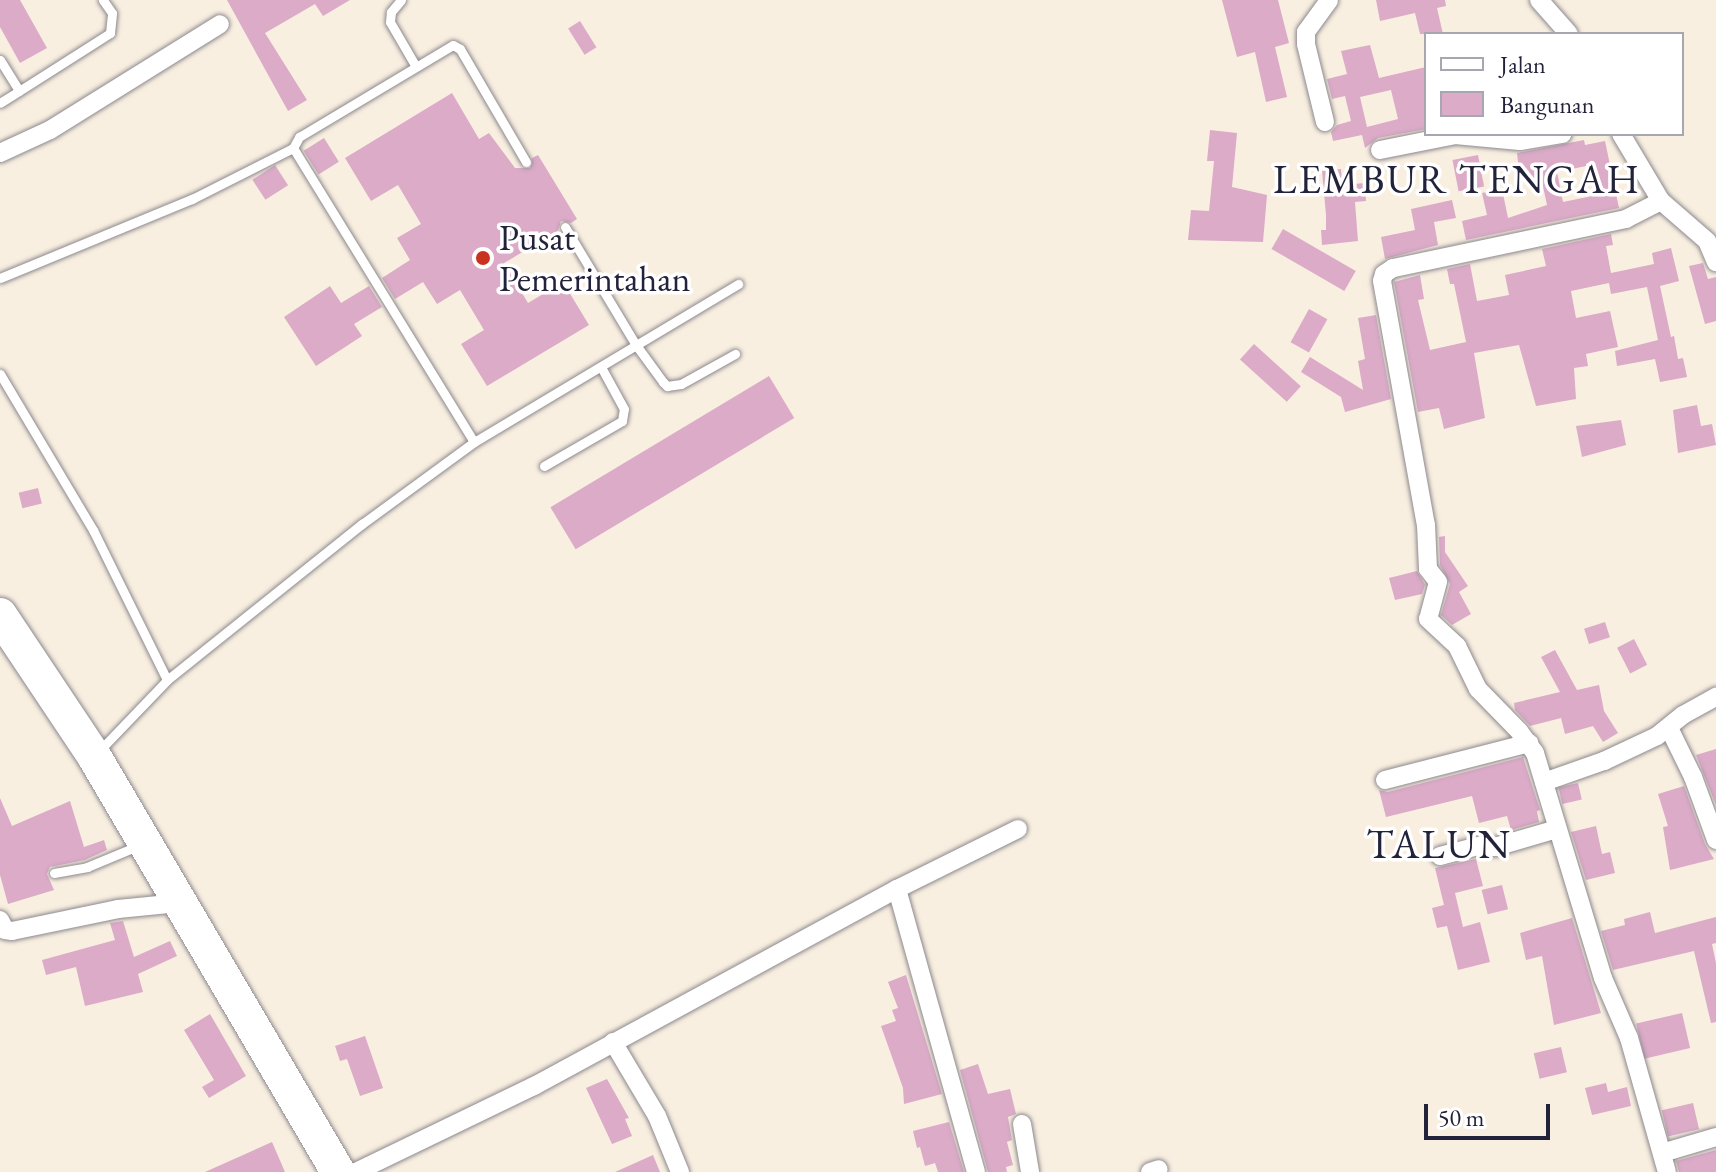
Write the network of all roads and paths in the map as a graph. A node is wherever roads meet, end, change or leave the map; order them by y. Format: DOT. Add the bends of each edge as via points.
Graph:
graph roads {
  1 [pos="103,0"];
  2 [pos="401,0"];
  3 [pos="1329,0"];
  4 [pos="1539,0"];
  5 [pos="220,24"];
  6 [pos="1567,32"];
  7 [pos="0,60"];
  8 [pos="415,65"];
  9 [pos="19,91"];
  10 [pos="0,103"];
  11 [pos="1325,122"];
  12 [pos="1450,136"];
  13 [pos="1466,136"];
  14 [pos="1550,136"];
  15 [pos="1622,136"];
  16 [pos="293,148"];
  17 [pos="1380,150"];
  18 [pos="0,153"];
  19 [pos="526,162"];
  20 [pos="1661,201"];
  21 [pos="565,227"];
  22 [pos="1716,262"];
  23 [pos="0,278"];
  24 [pos="738,284"];
  25 [pos="636,345"];
  26 [pos="735,354"];
  27 [pos="601,367"];
  28 [pos="0,374"];
  29 [pos="474,442"];
  30 [pos="544,466"];
  31 [pos="0,615"];
  32 [pos="167,680"];
  33 [pos="1716,697"];
  34 [pos="1669,728"];
  35 [pos="1529,743"];
  36 [pos="94,756"];
  37 [pos="1385,780"];
  38 [pos="1544,782"];
  39 [pos="1018,829"];
  40 [pos="1557,829"];
  41 [pos="1716,840"];
  42 [pos="143,844"];
  43 [pos="1440,856"];
  44 [pos="54,873"];
  45 [pos="897,889"];
  46 [pos="179,903"];
  47 [pos="0,920"];
  48 [pos="613,1042"];
  49 [pos="1022,1124"];
  50 [pos="1716,1137"];
  51 [pos="1662,1153"];
  52 [pos="338,1172"];
  53 [pos="356,1172"];
  54 [pos="680,1172"];
  55 [pos="976,1172"];
  56 [pos="1030,1172"];
  57 [pos="1667,1172"];
  1 -- 9 [label="lane" via="112,13 110,33"];
  2 -- 8 [label="lane" via="390,22"];
  3 -- 11 [label="street" via="1306,32"];
  4 -- 6 [label="street"];
  5 -- 18 [label="street" via="50,130"];
  7 -- 9 [label="lane"];
  8 -- 16 [label="lane" via="299,137"];
  8 -- 19 [label="lane" via="457,46"];
  9 -- 10 [label="lane"];
  12 -- 17 [label="street"];
  13 -- 14 [label="street" via="1520,141"];
  15 -- 20 [label="street"];
  16 -- 23 [label="lane" via="192,199"];
  16 -- 29 [label="lane"];
  20 -- 22 [label="street" via="1707,241"];
  20 -- 35 [label="street" via="1626,219 1393,268 1383,277 1426,525 1428,569 1438,582 1428,619 1457,646 1478,689"];
  21 -- 25 [label="lane"];
  24 -- 25 [label="lane"];
  25 -- 26 [label="lane" via="667,386 681,384"];
  25 -- 27 [label="lane"];
  27 -- 29 [label="lane"];
  27 -- 30 [label="lane" via="624,409 622,421"];
  28 -- 32 [label="lane" via="93,530"];
  29 -- 32 [label="lane"];
  31 -- 36 [label="highway"];
  32 -- 36 [label="lane"];
  33 -- 34 [label="street"];
  34 -- 38 [label="street" via="1604,761"];
  34 -- 41 [label="street"];
  35 -- 37 [label="street"];
  35 -- 38 [label="street"];
  36 -- 42 [label="highway"];
  38 -- 40 [label="street"];
  39 -- 45 [label="street"];
  40 -- 43 [label="street"];
  40 -- 51 [label="street" via="1603,978 1629,1038"];
  42 -- 44 [label="lane" via="87,867"];
  42 -- 46 [label="highway"];
  45 -- 48 [label="street"];
  45 -- 55 [label="street"];
  46 -- 47 [label="street" via="118,909 12,931"];
  46 -- 52 [label="highway"];
  48 -- 53 [label="street"];
  48 -- 54 [label="street" via="657,1116"];
  49 -- 56 [label="street"];
  50 -- 51 [label="street"];
  51 -- 57 [label="street"];
}
